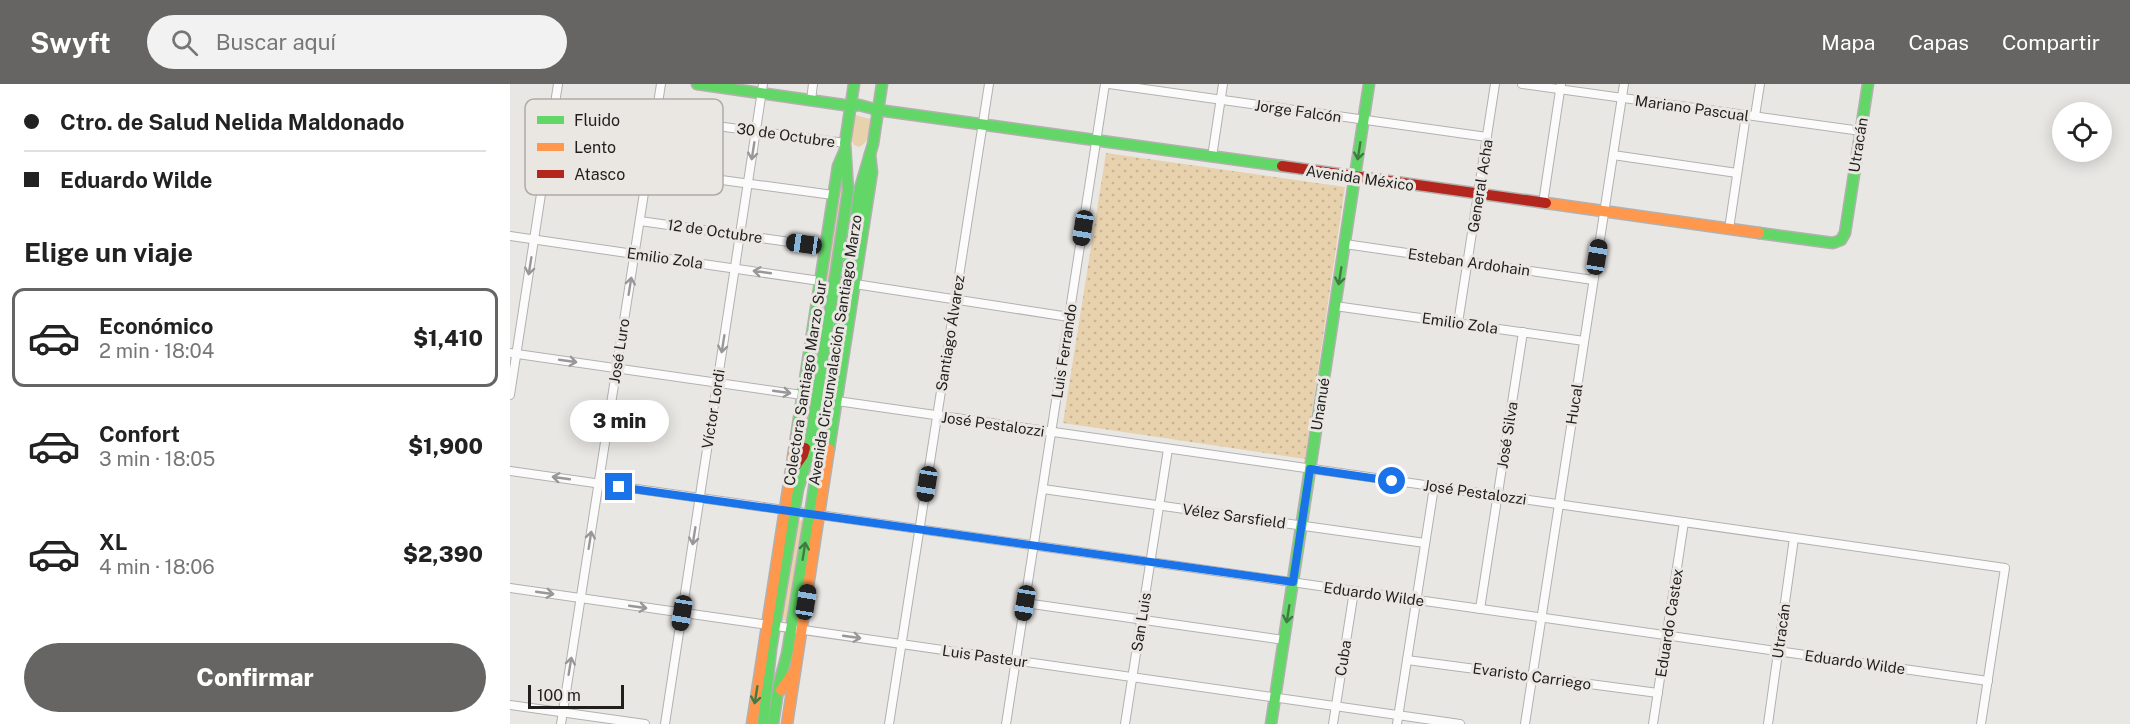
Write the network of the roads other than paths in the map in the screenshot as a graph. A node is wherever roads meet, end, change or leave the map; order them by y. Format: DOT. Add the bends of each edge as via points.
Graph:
graph roads {
  1 [pos="558,84"];
  2 [pos="661,84"];
  3 [pos="697,84"];
  4 [pos="813,84"];
  5 [pos="854,84"];
  6 [pos="882,84"];
  7 [pos="989,84"];
  8 [pos="1107,84"];
  9 [pos="1223,84"];
  10 [pos="1370,84"];
  11 [pos="1495,84"];
  12 [pos="1522,84"];
  13 [pos="1624,84"];
  14 [pos="1760,84"];
  15 [pos="1868,84"];
  16 [pos="1560,87"];
  17 [pos="762,88"];
  18 [pos="1622,98"];
  19 [pos="556,99"];
  20 [pos="659,99"];
  21 [pos="811,100"];
  22 [pos="1221,100"];
  23 [pos="850,106"];
  24 [pos="878,110"];
  25 [pos="1746,115"];
  26 [pos="1755,116"];
  27 [pos="1364,120"];
  28 [pos="982,124"];
  29 [pos="723,127"];
  30 [pos="756,131"];
  31 [pos="1861,131"];
  32 [pos="1487,137"];
  33 [pos="1096,140"];
  34 [pos="845,146"];
  35 [pos="862,153"];
  36 [pos="1613,155"];
  37 [pos="1212,157"];
  38 [pos="1737,173"];
  39 [pos="1355,177"];
  40 [pos="723,180"];
  41 [pos="748,183"];
  42 [pos="1478,194"];
  43 [pos="541,195"];
  44 [pos="644,195"];
  45 [pos="833,195"];
  46 [pos="1543,203"];
  47 [pos="1604,212"];
  48 [pos="640,221"];
  49 [pos="1729,229"];
  50 [pos="740,235"];
  51 [pos="510,236"];
  52 [pos="534,240"];
  53 [pos="1841,240"];
  54 [pos="1345,244"];
  55 [pos="825,247"];
  56 [pos="634,254"];
  57 [pos="1468,262"];
  58 [pos="735,268"];
  59 [pos="820,280"];
  60 [pos="1593,280"];
  61 [pos="855,284"];
  62 [pos="955,299"];
  63 [pos="1335,306"];
  64 [pos="1069,316"];
  65 [pos="1458,323"];
  66 [pos="1523,332"];
  67 [pos="1584,341"];
  68 [pos="513,354"];
  69 [pos="617,368"];
  70 [pos="717,383"];
  71 [pos="818,394"];
  72 [pos="510,395"];
  73 [pos="802,395"];
  74 [pos="837,401"];
  75 [pos="937,416"];
  76 [pos="1051,432"];
  77 [pos="1168,449"];
  78 [pos="1310,469"];
  79 [pos="510,471"];
  80 [pos="791,472"];
  81 [pos="598,484"];
  82 [pos="1434,487"];
  83 [pos="1042,489"];
  84 [pos="1498,496"];
  85 [pos="699,498"];
  86 [pos="1559,505"];
  87 [pos="1159,506"];
  88 [pos="790,511"];
  89 [pos="815,515"];
  90 [pos="1684,522"];
  91 [pos="1301,526"];
  92 [pos="920,530"];
  93 [pos="1794,538"];
  94 [pos="1425,543"];
  95 [pos="1034,546"];
  96 [pos="1150,562"];
  97 [pos="1293,582"];
  98 [pos="510,588"];
  99 [pos="1354,591"];
  100 [pos="580,598"];
  101 [pos="1416,600"];
  102 [pos="1025,603"];
  103 [pos="1480,609"];
  104 [pos="682,613"];
  105 [pos="1541,618"];
  106 [pos="1141,620"];
  107 [pos="771,626"];
  108 [pos="796,629"];
  109 [pos="1667,635"];
  110 [pos="1284,640"];
  111 [pos="902,644"];
  112 [pos="1778,651"];
  113 [pos="1407,660"];
  114 [pos="1016,661"];
  115 [pos="795,670"];
  116 [pos="1532,676"];
  117 [pos="1132,677"];
  118 [pos="1988,681"];
  119 [pos="1658,693"];
  120 [pos="1275,698"];
  121 [pos="510,705"];
  122 [pos="1336,706"];
  123 [pos="562,712"];
  124 [pos="1398,720"];
  125 [pos="561,724"];
  126 [pos="645,724"];
  127 [pos="665,724"];
  128 [pos="752,724"];
  129 [pos="764,724"];
  130 [pos="774,724"];
  131 [pos="787,724"];
  132 [pos="889,724"];
  133 [pos="1006,724"];
  134 [pos="1125,724"];
  135 [pos="1271,724"];
  136 [pos="1333,724"];
  137 [pos="1460,724"];
  138 [pos="1525,724"];
  139 [pos="1653,724"];
  140 [pos="1767,724"];
  141 [pos="1981,724"];
  1 -- 19 [label="street"];
  2 -- 20 [label="street, José Luro"];
  3 -- 17 [label="street, Avenida México"];
  4 -- 21 [label="street"];
  5 -- 23 [label="street, Avenida Circunvalación Santiago Marzo"];
  6 -- 24 [label="street"];
  7 -- 28 [label="street, Santiago Álvarez"];
  8 -- 22 [label="street, Jorge Falcón"];
  8 -- 33 [label="street, Luis Ferrando"];
  9 -- 22 [label="street"];
  10 -- 27 [label="street, Unanué"];
  11 -- 32 [label="street, General Acha"];
  12 -- 16 [label="street, Mariano Pascual"];
  13 -- 18 [label="street, Hucal"];
  14 -- 26 [label="street"];
  15 -- 31 [label="street, Utracán"];
  16 -- 18 [label="street, Mariano Pascual"];
  16 -- 46 [label="street"];
  17 -- 21 [label="street, Avenida México"];
  17 -- 30 [label="street, Víctor Lordi"];
  18 -- 25 [label="street, Mariano Pascual"];
  18 -- 36 [label="street, Hucal"];
  21 -- 23 [label="street, Avenida México"];
  22 -- 27 [label="street, Jorge Falcón"];
  22 -- 37 [label="street"];
  23 -- 24 [label="street, Avenida México" via="858,112"];
  23 -- 34 [label="street, Avenida Circunvalación Santiago Marzo"];
  24 -- 28 [label="street, Avenida México"];
  24 -- 35 [label="street" via="873,141"];
  25 -- 26 [label="street, Mariano Pascual"];
  25 -- 38 [label="street"];
  26 -- 31 [label="street, Mariano Pascual"];
  27 -- 32 [label="street, Jorge Falcón"];
  27 -- 39 [label="street, Unanué, one-way"];
  28 -- 33 [label="street, Avenida México"];
  28 -- 62 [label="street, Santiago Álvarez"];
  29 -- 30 [label="street, 30 de Octubre"];
  30 -- 34 [label="street, 30 de Octubre"];
  30 -- 41 [label="street, Víctor Lordi, one-way"];
  31 -- 53 [label="street, Utracán"];
  32 -- 42 [label="street, General Acha"];
  33 -- 37 [label="street, Avenida México"];
  33 -- 64 [label="street, Luis Ferrando"];
  34 -- 35 [label="street"];
  34 -- 45 [label="street, Colectora Santiago Marzo Sur"];
  34 -- 71 [label="street, Avenida Circunvalación Santiago Marzo" via="848,191"];
  35 -- 61 [label="street" via="873,170"];
  35 -- 89 [label="street, Avenida Circunvalación Santiago Marzo"];
  36 -- 38 [label="street"];
  36 -- 47 [label="street, Hucal"];
  37 -- 39 [label="street, Avenida México"];
  38 -- 49 [label="street"];
  39 -- 42 [label="street, Avenida México"];
  39 -- 54 [label="street, Unanué"];
  40 -- 41 [label="street"];
  41 -- 45 [label="street"];
  41 -- 50 [label="street, Víctor Lordi"];
  42 -- 46 [label="street, Avenida México"];
  42 -- 57 [label="street, General Acha"];
  43 -- 52 [label="street"];
  44 -- 48 [label="street, José Luro"];
  45 -- 55 [label="street, Colectora Santiago Marzo Sur"];
  46 -- 47 [label="street, Avenida México"];
  47 -- 49 [label="street, Avenida México"];
  47 -- 60 [label="street, Hucal"];
  48 -- 50 [label="street, 12 de Octubre"];
  48 -- 56 [label="street, José Luro"];
  49 -- 53 [label="street, Avenida México" via="1833,243"];
  50 -- 55 [label="street, 12 de Octubre"];
  50 -- 58 [label="street, Víctor Lordi"];
  51 -- 52 [label="street, Emilio Zola"];
  52 -- 56 [label="street, Emilio Zola"];
  52 -- 68 [label="street, one-way"];
  54 -- 57 [label="street, Esteban Ardohain"];
  54 -- 63 [label="street, Unanué, one-way"];
  55 -- 59 [label="street, Colectora Santiago Marzo Sur"];
  56 -- 58 [label="street, Emilio Zola"];
  69 -- 56 [label="street, José Luro, one-way"];
  57 -- 60 [label="street, Esteban Ardohain"];
  57 -- 65 [label="street, General Acha"];
  59 -- 58 [label="street, Emilio Zola, one-way"];
  58 -- 70 [label="street, Víctor Lordi, one-way"];
  59 -- 73 [label="street, Colectora Santiago Marzo Sur"];
  60 -- 67 [label="street, Hucal"];
  61 -- 62 [label="street"];
  61 -- 74 [label="street"];
  62 -- 64 [label="street"];
  62 -- 75 [label="street, Santiago Álvarez"];
  63 -- 65 [label="street, Emilio Zola"];
  63 -- 78 [label="street, Unanué"];
  64 -- 76 [label="street, Luis Ferrando"];
  65 -- 66 [label="street, Emilio Zola"];
  66 -- 67 [label="street, Emilio Zola"];
  66 -- 84 [label="street, José Silva"];
  67 -- 86 [label="street, Hucal"];
  68 -- 69 [label="street, one-way"];
  68 -- 72 [label="street"];
  69 -- 70 [label="street"];
  69 -- 81 [label="street, José Luro"];
  70 -- 73 [label="street, one-way"];
  70 -- 85 [label="street, Víctor Lordi"];
  71 -- 80 [label="street" via="803,455"];
  71 -- 88 [label="street, Avenida Circunvalación Santiago Marzo" via="808,456"];
  73 -- 80 [label="street, Colectora Santiago Marzo Sur"];
  74 -- 75 [label="street, José Pestalozzi"];
  74 -- 89 [label="street"];
  75 -- 76 [label="street, José Pestalozzi"];
  75 -- 92 [label="street, Santiago Álvarez"];
  76 -- 77 [label="street, José Pestalozzi"];
  76 -- 83 [label="street, Luis Ferrando"];
  77 -- 78 [label="street, José Pestalozzi"];
  77 -- 87 [label="street, San Luis"];
  78 -- 82 [label="street, José Pestalozzi"];
  78 -- 91 [label="street, Unanué"];
  81 -- 79 [label="street, Eduardo Wilde, one-way"];
  80 -- 88 [label="street, Colectora Santiago Marzo Sur"];
  81 -- 85 [label="street, Eduardo Wilde"];
  100 -- 81 [label="street, José Luro, one-way"];
  82 -- 84 [label="street, José Pestalozzi"];
  82 -- 94 [label="street"];
  83 -- 87 [label="street, Vélez Sarsfield"];
  83 -- 95 [label="street, Luis Ferrando"];
  84 -- 86 [label="street, José Pestalozzi"];
  84 -- 103 [label="street, José Silva"];
  85 -- 88 [label="street, Eduardo Wilde"];
  85 -- 104 [label="street, Víctor Lordi, one-way"];
  86 -- 90 [label="street, José Pestalozzi"];
  86 -- 105 [label="street, Hucal"];
  87 -- 91 [label="street, Vélez Sarsfield"];
  87 -- 96 [label="street, San Luis"];
  88 -- 89 [label="street, Eduardo Wilde"];
  88 -- 107 [label="street, Avenida Circunvalación Santiago Marzo"];
  89 -- 92 [label="street, Eduardo Wilde"];
  108 -- 89 [label="street, Avenida Circunvalación Santiago Marzo, one-way"];
  90 -- 93 [label="street, José Pestalozzi"];
  90 -- 109 [label="street, Eduardo Castex"];
  91 -- 94 [label="street, Vélez Sarsfield"];
  91 -- 97 [label="street, Unanué"];
  92 -- 95 [label="street, Eduardo Wilde"];
  92 -- 111 [label="street, Santiago Álvarez"];
  93 -- 112 [label="street, Utracán"];
  93 -- 118 [label="street, José Pestalozzi" via="2005,568"];
  94 -- 101 [label="street"];
  95 -- 96 [label="street, Eduardo Wilde"];
  95 -- 102 [label="street, Luis Ferrando"];
  96 -- 97 [label="street, Eduardo Wilde"];
  96 -- 106 [label="street, San Luis"];
  97 -- 99 [label="street, Eduardo Wilde"];
  97 -- 110 [label="street, Unanué, one-way"];
  98 -- 100 [label="street, Luis Pasteur, one-way"];
  99 -- 101 [label="street, Eduardo Wilde"];
  99 -- 122 [label="street, Cuba"];
  100 -- 104 [label="street, Luis Pasteur, one-way"];
  123 -- 100 [label="street, José Luro, one-way"];
  101 -- 103 [label="street, Eduardo Wilde"];
  101 -- 113 [label="street"];
  102 -- 106 [label="street"];
  102 -- 114 [label="street, Luis Ferrando"];
  103 -- 105 [label="street, Eduardo Wilde"];
  104 -- 107 [label="street, Luis Pasteur"];
  104 -- 127 [label="street, Víctor Lordi"];
  105 -- 109 [label="street, Eduardo Wilde"];
  105 -- 116 [label="street, Hucal"];
  106 -- 110 [label="street"];
  106 -- 117 [label="street, San Luis"];
  107 -- 108 [label="street, Luis Pasteur"];
  107 -- 128 [label="street, one-way"];
  107 -- 129 [label="street, Avenida Circunvalación Santiago Marzo"];
  108 -- 111 [label="street, Luis Pasteur, one-way"];
  108 -- 115 [label="street"];
  108 -- 130 [label="street, Avenida Circunvalación Santiago Marzo" via="779,681"];
  109 -- 112 [label="street, Eduardo Wilde"];
  109 -- 119 [label="street, Eduardo Castex"];
  110 -- 120 [label="street, Unanué"];
  111 -- 114 [label="street, Luis Pasteur"];
  111 -- 132 [label="street, Santiago Álvarez"];
  112 -- 118 [label="street, Eduardo Wilde"];
  112 -- 140 [label="street, Utracán"];
  113 -- 116 [label="street, Evaristo Carriego"];
  113 -- 124 [label="street"];
  114 -- 117 [label="street, Luis Pasteur"];
  114 -- 133 [label="street, Luis Ferrando"];
  115 -- 130 [label="street" via="782,687"];
  115 -- 131 [label="street"];
  116 -- 119 [label="street, Evaristo Carriego"];
  116 -- 138 [label="street, Hucal"];
  117 -- 120 [label="street, Luis Pasteur"];
  117 -- 134 [label="street, San Luis"];
  118 -- 141 [label="street"];
  119 -- 139 [label="street, Eduardo Castex"];
  120 -- 122 [label="street, Luis Pasteur"];
  120 -- 135 [label="street, Unanué"];
  121 -- 123 [label="street"];
  122 -- 124 [label="street, Luis Pasteur"];
  122 -- 136 [label="street, Cuba"];
  123 -- 125 [label="street, José Luro"];
  123 -- 126 [label="street"];
  124 -- 137 [label="street, Luis Pasteur"];
}
